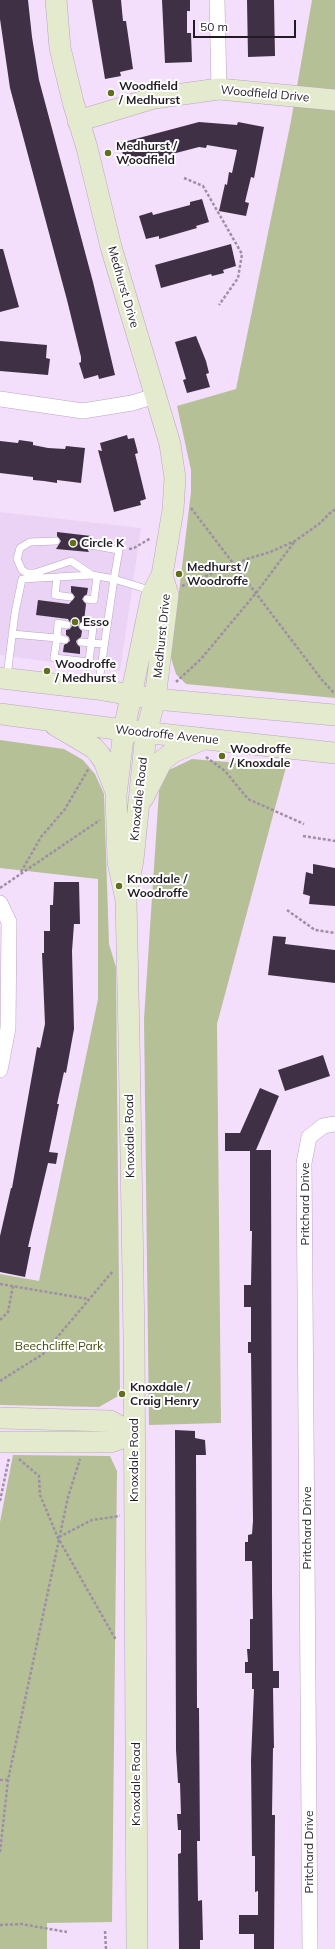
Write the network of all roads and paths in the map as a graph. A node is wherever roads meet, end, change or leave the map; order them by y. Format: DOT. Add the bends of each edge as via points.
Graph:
graph roads {
  1 [pos="56,0"];
  2 [pos="217,0"];
  3 [pos="219,89"];
  4 [pos="335,100"];
  5 [pos="78,120"];
  6 [pos="184,178"];
  7 [pos="219,305"];
  8 [pos="155,396"];
  9 [pos="0,399"];
  10 [pos="186,502"];
  11 [pos="335,510"];
  12 [pos="152,536"];
  13 [pos="56,541"];
  14 [pos="295,541"];
  15 [pos="90,545"];
  16 [pos="119,550"];
  17 [pos="235,564"];
  18 [pos="162,574"];
  19 [pos="94,576"];
  20 [pos="57,577"];
  21 [pos="114,579"];
  22 [pos="181,587"];
  23 [pos="256,593"];
  24 [pos="152,594"];
  25 [pos="70,597"];
  26 [pos="86,599"];
  27 [pos="67,625"];
  28 [pos="83,626"];
  29 [pos="12,634"];
  30 [pos="57,638"];
  31 [pos="65,640"];
  32 [pos="81,642"];
  33 [pos="91,643"];
  34 [pos="103,644"];
  35 [pos="3,678"];
  36 [pos="176,682"];
  37 [pos="97,689"];
  38 [pos="335,694"];
  39 [pos="132,696"];
  40 [pos="155,699"];
  41 [pos="0,714"];
  42 [pos="335,715"];
  43 [pos="48,720"];
  44 [pos="124,730"];
  45 [pos="146,733"];
  46 [pos="204,747"];
  47 [pos="335,753"];
  48 [pos="93,762"];
  49 [pos="116,794"];
  50 [pos="137,809"];
  51 [pos="116,819"];
  52 [pos="304,824"];
  53 [pos="303,836"];
  54 [pos="335,841"];
  55 [pos="20,874"];
  56 [pos="0,888"];
  57 [pos="126,900"];
  58 [pos="0,903"];
  59 [pos="287,910"];
  60 [pos="335,933"];
  61 [pos="0,1070"];
  62 [pos="335,1124"];
  63 [pos="112,1271"];
  64 [pos="0,1284"];
  65 [pos="13,1286"];
  66 [pos="88,1299"];
  67 [pos="0,1320"];
  68 [pos="0,1381"];
  69 [pos="0,1418"];
  70 [pos="134,1434"];
  71 [pos="9,1445"];
  72 [pos="84,1454"];
  73 [pos="0,1501"];
  74 [pos="134,1515"];
  75 [pos="58,1538"];
  76 [pos="116,1640"];
  77 [pos="0,1780"];
  78 [pos="8,1780"];
  79 [pos="0,1852"];
  80 [pos="0,1925"];
  81 [pos="105,1931"];
  82 [pos="67,1932"];
  83 [pos="106,1949"];
  84 [pos="137,1949"];
  85 [pos="310,1949"];
  1 -- 5 [label="street, Medhurst Drive" via="60,48"];
  2 -- 3 [label="street"];
  3 -- 4 [label="street, Woodfield Drive"];
  3 -- 5 [label="street, Woodfield Drive" via="154,98"];
  5 -- 8 [label="street, Medhurst Drive" via="111,247"];
  6 -- 7 [label="path" via="203,186 242,254 238,278"];
  8 -- 9 [label="street" via="132,403 82,411"];
  8 -- 18 [label="street, Medhurst Drive" via="170,444 175,478 173,510"];
  10 -- 17 [label="path"];
  11 -- 14 [label="path"];
  12 -- 16 [label="path" via="134,548"];
  13 -- 19 [label="lane" via="30,542 20,548 17,559 22,570 35,573 71,561"];
  14 -- 17 [label="path"];
  14 -- 23 [label="path"];
  15 -- 16 [label="lane"];
  16 -- 21 [label="lane"];
  17 -- 22 [label="path"];
  17 -- 23 [label="path"];
  18 -- 24 [label="street, Medhurst Drive"];
  18 -- 40 [label="street, Medhurst Drive" via="168,594"];
  19 -- 20 [label="lane"];
  19 -- 21 [label="lane"];
  19 -- 26 [label="lane" via="94,600"];
  20 -- 25 [label="lane" via="55,595"];
  20 -- 29 [label="lane" via="22,579"];
  21 -- 24 [label="lane" via="143,588"];
  21 -- 34 [label="lane"];
  23 -- 36 [label="path" via="201,659"];
  23 -- 38 [label="path"];
  24 -- 39 [label="street, Medhurst Drive"];
  27 -- 30 [label="lane" via="58,624"];
  28 -- 33 [label="lane" via="93,627"];
  29 -- 30 [label="lane"];
  29 -- 35 [label="lane"];
  30 -- 31 [label="lane"];
  30 -- 33 [label="lane" via="54,658 89,662"];
  32 -- 33 [label="lane"];
  33 -- 34 [label="lane"];
  34 -- 37 [label="lane"];
  35 -- 37 [label="street"];
  37 -- 39 [label="street"];
  39 -- 40 [label="street"];
  39 -- 44 [label="street, Knoxdale Road"];
  40 -- 42 [label="street"];
  40 -- 45 [label="street, Knoxdale Road"];
  41 -- 43 [label="street, Woodroffe Avenue"];
  43 -- 44 [label="street, Woodroffe Avenue"];
  43 -- 49 [label="street" via="94,748 104,761"];
  44 -- 45 [label="street, Woodroffe Avenue"];
  44 -- 49 [label="street, Knoxdale Road"];
  45 -- 46 [label="street, Woodroffe Avenue"];
  45 -- 50 [label="street, Knoxdale Road"];
  46 -- 47 [label="street, Woodroffe Avenue"];
  46 -- 50 [label="street" via="173,752 162,761"];
  46 -- 52 [label="path" via="248,799"];
  48 -- 55 [label="path" via="65,810 41,837"];
  49 -- 51 [label="street, Knoxdale Road"];
  50 -- 57 [label="street, Knoxdale Road" via="133,860"];
  51 -- 55 [label="path" via="102,819"];
  51 -- 57 [label="street, Knoxdale Road" via="118,862"];
  53 -- 54 [label="path"];
  55 -- 56 [label="path"];
  57 -- 70 [label="street, Knoxdale Road"];
  58 -- 61 [label="street" via="9,922 9,930 8,1028"];
  59 -- 60 [label="path" via="315,930"];
  62 -- 85 [label="street, Pritchard Drive" via="323,1126 309,1137 304,1163"];
  63 -- 66 [label="path"];
  64 -- 65 [label="path"];
  65 -- 66 [label="path"];
  65 -- 67 [label="path" via="8,1312"];
  66 -- 68 [label="path" via="43,1354"];
  69 -- 70 [label="street" via="110,1421"];
  70 -- 71 [label="street" via="110,1442"];
  70 -- 74 [label="street, Knoxdale Road"];
  71 -- 73 [label="path"];
  71 -- 75 [label="path" via="18,1459 39,1476 40,1495"];
  72 -- 75 [label="path" via="68,1497"];
  74 -- 75 [label="path" via="92,1520"];
  74 -- 84 [label="street, Knoxdale Road"];
  75 -- 76 [label="path"];
  75 -- 78 [label="path"];
  77 -- 78 [label="path"];
  78 -- 79 [label="path"];
  80 -- 82 [label="path" via="21,1924"];
  81 -- 83 [label="path"];
}
